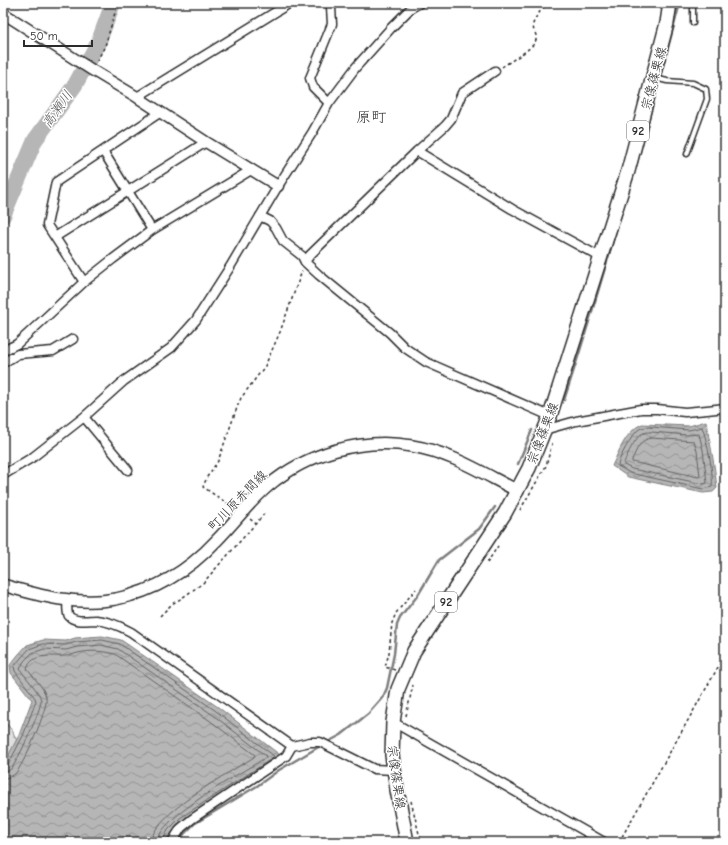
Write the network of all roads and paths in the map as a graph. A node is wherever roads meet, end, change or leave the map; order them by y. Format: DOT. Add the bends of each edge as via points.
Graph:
graph roads {
  1 [pos="118,3"];
  2 [pos="290,3"];
  3 [pos="329,3"];
  4 [pos="420,3"];
  5 [pos="547,3"];
  6 [pos="670,3"];
  7 [pos="693,3"];
  8 [pos="3,12"];
  9 [pos="693,24"];
  10 [pos="92,70"];
  11 [pos="496,71"];
  12 [pos="653,77"];
  13 [pos="137,97"];
  14 [pos="329,103"];
  15 [pos="160,112"];
  16 [pos="206,142"];
  17 [pos="103,151"];
  18 [pos="417,151"];
  19 [pos="687,154"];
  20 [pos="251,170"];
  21 [pos="278,186"];
  22 [pos="128,191"];
  23 [pos="260,216"];
  24 [pos="152,230"];
  25 [pos="55,237"];
  26 [pos="600,257"];
  27 [pos="305,262"];
  28 [pos="84,282"];
  29 [pos="73,339"];
  30 [pos="3,351"];
  31 [pos="3,363"];
  32 [pos="725,408"];
  33 [pos="550,416"];
  34 [pos="84,417"];
  35 [pos="544,430"];
  36 [pos="128,470"];
  37 [pos="3,474"];
  38 [pos="518,491"];
  39 [pos="241,513"];
  40 [pos="265,513"];
  41 [pos="3,585"];
  42 [pos="416,589"];
  43 [pos="67,601"];
  44 [pos="160,616"];
  45 [pos="725,655"];
  46 [pos="404,673"];
  47 [pos="393,722"];
  48 [pos="292,746"];
  49 [pos="393,770"];
  50 [pos="410,795"];
  51 [pos="172,842"];
  52 [pos="407,842"];
  53 [pos="421,842"];
  54 [pos="604,842"];
  55 [pos="619,842"];
  1 -- 10 [label="path" via="105,46"];
  2 -- 13 [label="street"];
  3 -- 14 [label="street" via="332,24 310,78 314,87"];
  4 -- 14 [label="street" via="411,8 391,28 356,67"];
  5 -- 11 [label="path" via="533,24 537,36 535,42"];
  6 -- 12 [label="main road, 宗像篠栗線 / 92" via="668,23"];
  7 -- 9 [label="lane"];
  8 -- 10 [label="street"];
  10 -- 13 [label="street"];
  11 -- 18 [label="street" via="462,93 451,119"];
  12 -- 19 [label="lane" via="693,83 706,89 707,99"];
  12 -- 26 [label="main road, 宗像篠栗線 / 92" via="628,171"];
  13 -- 15 [label="street"];
  14 -- 21 [label="street"];
  15 -- 16 [label="street"];
  15 -- 17 [label="street"];
  16 -- 20 [label="street"];
  16 -- 22 [label="street"];
  17 -- 22 [label="street"];
  17 -- 25 [label="street" via="56,182 47,225"];
  18 -- 26 [label="street"];
  18 -- 27 [label="street"];
  20 -- 21 [label="street"];
  20 -- 24 [label="street"];
  21 -- 23 [label="street"];
  22 -- 24 [label="street"];
  22 -- 25 [label="street"];
  23 -- 27 [label="street" via="270,221 283,241 302,256"];
  23 -- 34 [label="street" via="196,320 176,343 124,381"];
  24 -- 28 [label="street"];
  25 -- 28 [label="street"];
  26 -- 33 [label="main road, 宗像篠栗線 / 92"];
  27 -- 33 [label="street" via="405,348 426,362"];
  27 -- 39 [label="path" via="265,366 240,401 218,461 203,487"];
  28 -- 30 [label="street" via="17,344"];
  29 -- 31 [label="street" via="53,351 18,354"];
  32 -- 35 [label="street" via="685,412 641,409 576,421"];
  33 -- 35 [label="main road, 宗像篠栗線 / 92"];
  34 -- 36 [label="street"];
  34 -- 37 [label="street" via="33,457"];
  35 -- 38 [label="main road, 宗像篠栗線 / 92"];
  38 -- 39 [label="main road, 町川原赤間線" via="434,451 399,444 365,445 334,451 301,464 272,483"];
  38 -- 46 [label="main road, 宗像篠栗線 / 92" via="422,638"];
  39 -- 43 [label="main road, 町川原赤間線" via="190,566 156,586 116,599"];
  40 -- 44 [label="path" via="202,583 172,604"];
  41 -- 43 [label="main road, 町川原赤間線"];
  42 -- 46 [label="path" via="396,613 392,623 385,667"];
  43 -- 48 [label="street" via="70,617 76,620 98,620 116,624 131,632"];
  45 -- 55 [label="path"];
  46 -- 47 [label="main road, 宗像篠栗線 / 92" via="398,689"];
  47 -- 49 [label="main road, 宗像篠栗線 / 92"];
  47 -- 54 [label="street"];
  48 -- 49 [label="street" via="316,742 374,769"];
  48 -- 51 [label="street" via="286,756 192,818 181,828"];
  49 -- 52 [label="main road, 宗像篠栗線 / 92"];
  50 -- 53 [label="path"];
}
